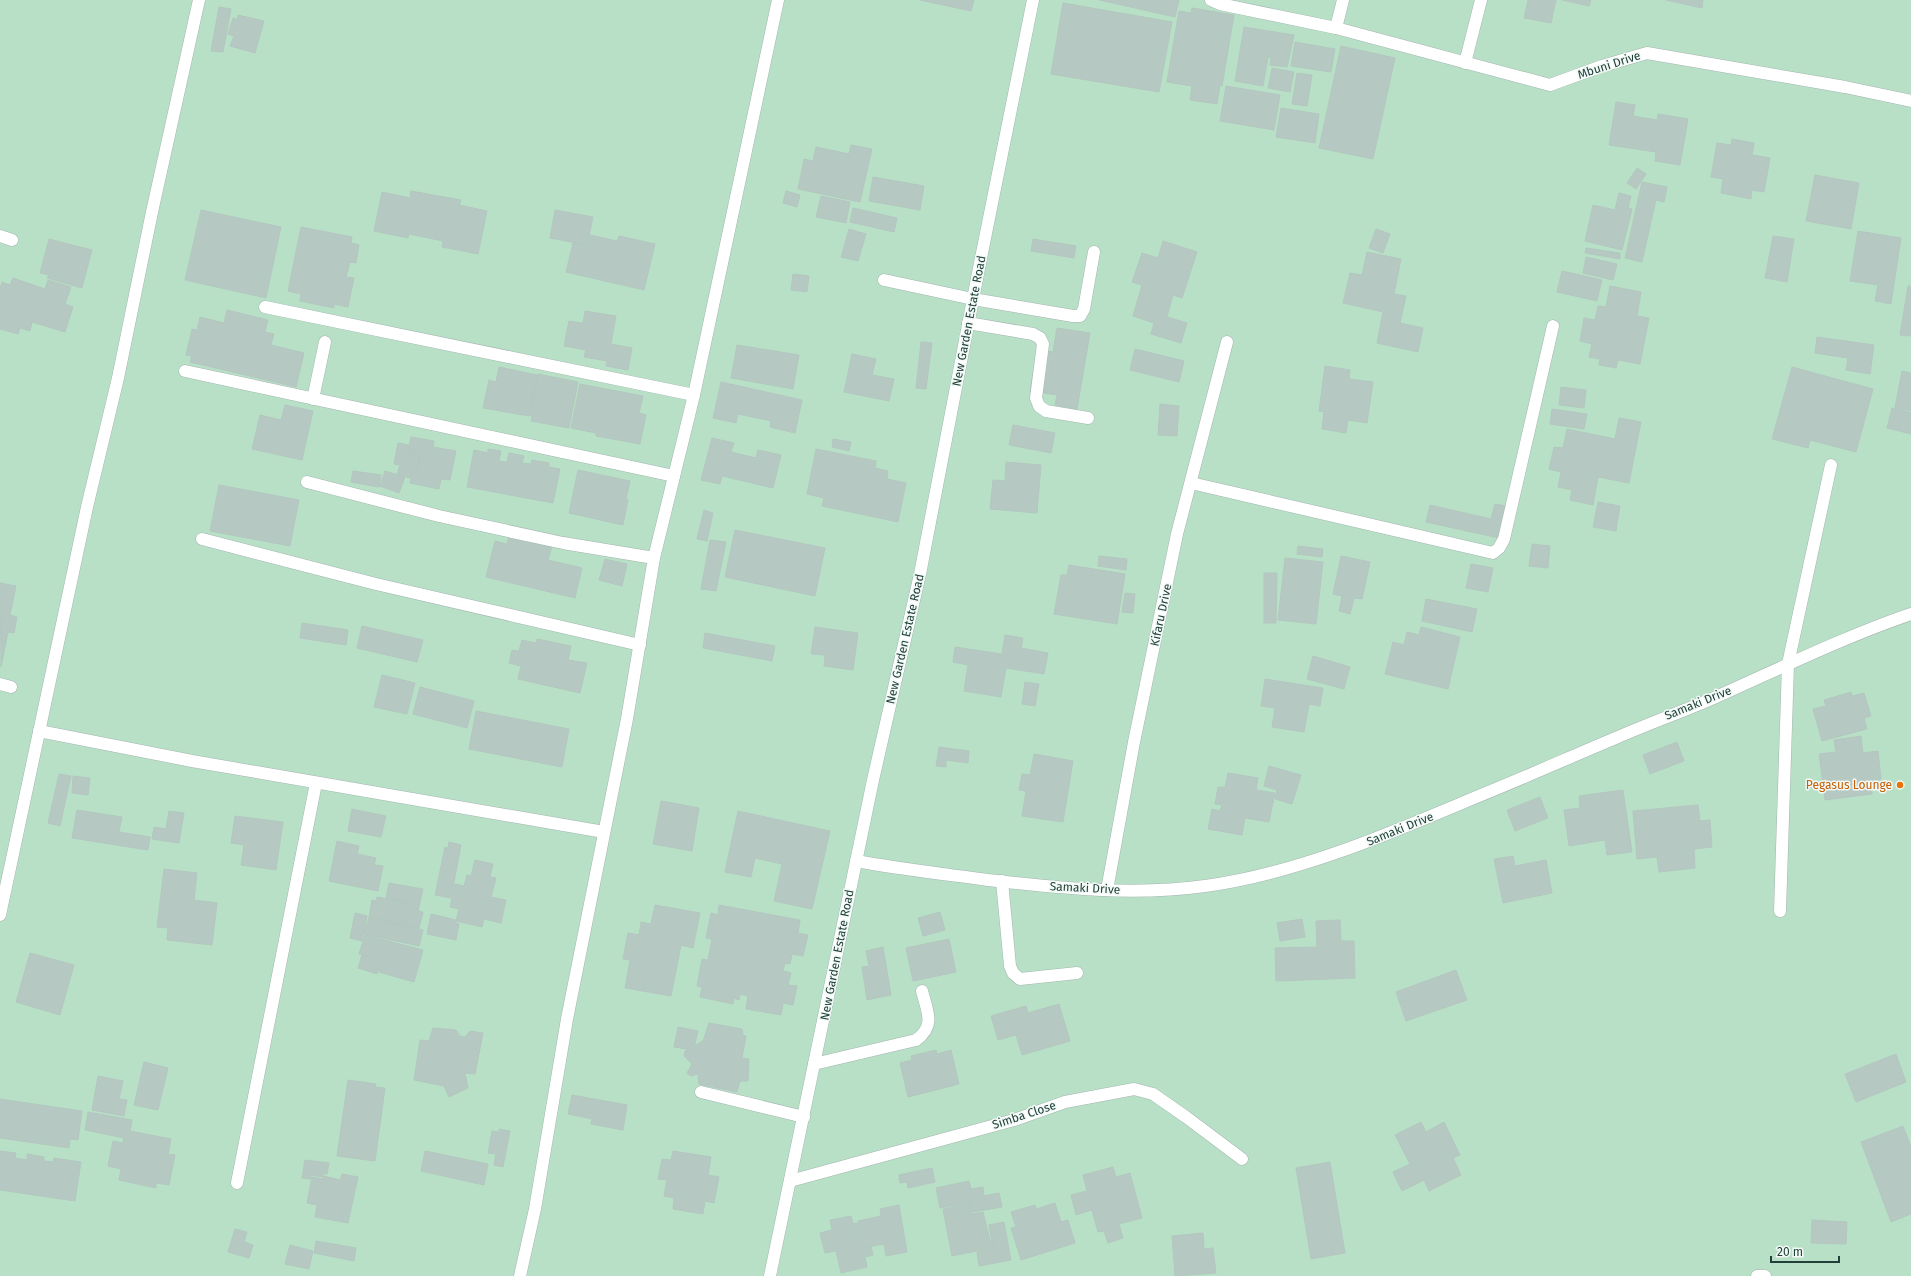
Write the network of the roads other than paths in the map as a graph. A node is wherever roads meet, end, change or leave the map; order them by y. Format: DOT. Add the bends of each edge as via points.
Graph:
graph roads {
  1 [pos="199,0"];
  2 [pos="778,0"];
  3 [pos="1033,0"];
  4 [pos="1211,0"];
  5 [pos="1343,0"];
  6 [pos="1481,0"];
  7 [pos="1336,28"];
  8 [pos="1465,63"];
  9 [pos="1911,101"];
  10 [pos="0,236"];
  11 [pos="12,240"];
  12 [pos="1094,252"];
  13 [pos="884,280"];
  14 [pos="973,299"];
  15 [pos="265,307"];
  16 [pos="968,323"];
  17 [pos="1553,326"];
  18 [pos="325,342"];
  19 [pos="1228,342"];
  20 [pos="184,371"];
  21 [pos="694,395"];
  22 [pos="313,399"];
  23 [pos="1088,418"];
  24 [pos="1832,465"];
  25 [pos="674,476"];
  26 [pos="307,482"];
  27 [pos="1191,483"];
  28 [pos="202,539"];
  29 [pos="654,558"];
  30 [pos="1911,614"];
  31 [pos="640,645"];
  32 [pos="1788,664"];
  33 [pos="39,731"];
  34 [pos="316,783"];
  35 [pos="604,832"];
  36 [pos="856,861"];
  37 [pos="1002,881"];
  38 [pos="1106,890"];
  39 [pos="1780,911"];
  40 [pos="0,915"];
  41 [pos="1077,973"];
  42 [pos="922,992"];
  43 [pos="814,1064"];
  44 [pos="701,1092"];
  45 [pos="804,1117"];
  46 [pos="1242,1159"];
  47 [pos="790,1181"];
  48 [pos="237,1183"];
  49 [pos="520,1276"];
  50 [pos="770,1276"];
  51 [pos="1757,1276"];
  52 [pos="1765,1276"];
  1 -- 33 [label="street"];
  2 -- 21 [label="street"];
  3 -- 14 [label="street, New Garden Estate Road"];
  4 -- 7 [label="street, Mbuni Drive"];
  5 -- 7 [label="street"];
  6 -- 8 [label="street"];
  7 -- 8 [label="street, Mbuni Drive"];
  8 -- 9 [label="street, Mbuni Drive" via="1550,85 1647,53"];
  10 -- 11 [label="street"];
  12 -- 14 [label="street" via="1084,309 1080,316"];
  13 -- 14 [label="street"];
  14 -- 16 [label="street, New Garden Estate Road"];
  15 -- 21 [label="street"];
  16 -- 23 [label="street" via="1033,334 1040,338 1044,344 1036,398 1039,406 1046,411"];
  16 -- 36 [label="street, New Garden Estate Road" via="920,574"];
  17 -- 27 [label="street" via="1504,539 1493,553"];
  18 -- 22 [label="street"];
  19 -- 27 [label="street, Kifaru Drive"];
  20 -- 22 [label="street"];
  21 -- 25 [label="street"];
  22 -- 25 [label="street"];
  24 -- 32 [label="street"];
  25 -- 29 [label="street"];
  26 -- 29 [label="street" via="439,516 563,543"];
  27 -- 38 [label="street, Kifaru Drive" via="1177,534"];
  28 -- 31 [label="street" via="376,584"];
  29 -- 31 [label="street"];
  30 -- 32 [label="street, Samaki Drive"];
  31 -- 35 [label="street" via="628,719"];
  32 -- 38 [label="street, Samaki Drive" via="1714,698 1357,846 1239,881 1170,890"];
  32 -- 39 [label="street"];
  33 -- 34 [label="street"];
  33 -- 40 [label="street"];
  34 -- 35 [label="street"];
  34 -- 48 [label="street"];
  35 -- 49 [label="street" via="567,1019 535,1209"];
  36 -- 37 [label="street, Samaki Drive" via="921,872"];
  36 -- 43 [label="street, New Garden Estate Road"];
  37 -- 38 [label="street, Samaki Drive"];
  37 -- 41 [label="street" via="1010,966 1013,973 1020,979"];
  42 -- 43 [label="street" via="929,1021 924,1034 916,1040"];
  43 -- 45 [label="street, New Garden Estate Road"];
  44 -- 45 [label="street"];
  45 -- 47 [label="street, New Garden Estate Road"];
  46 -- 47 [label="street, Simba Close" via="1152,1094 1134,1088 1065,1102 1014,1120"];
  47 -- 50 [label="street, New Garden Estate Road"];
  51 -- 52 [label="street"];
}
